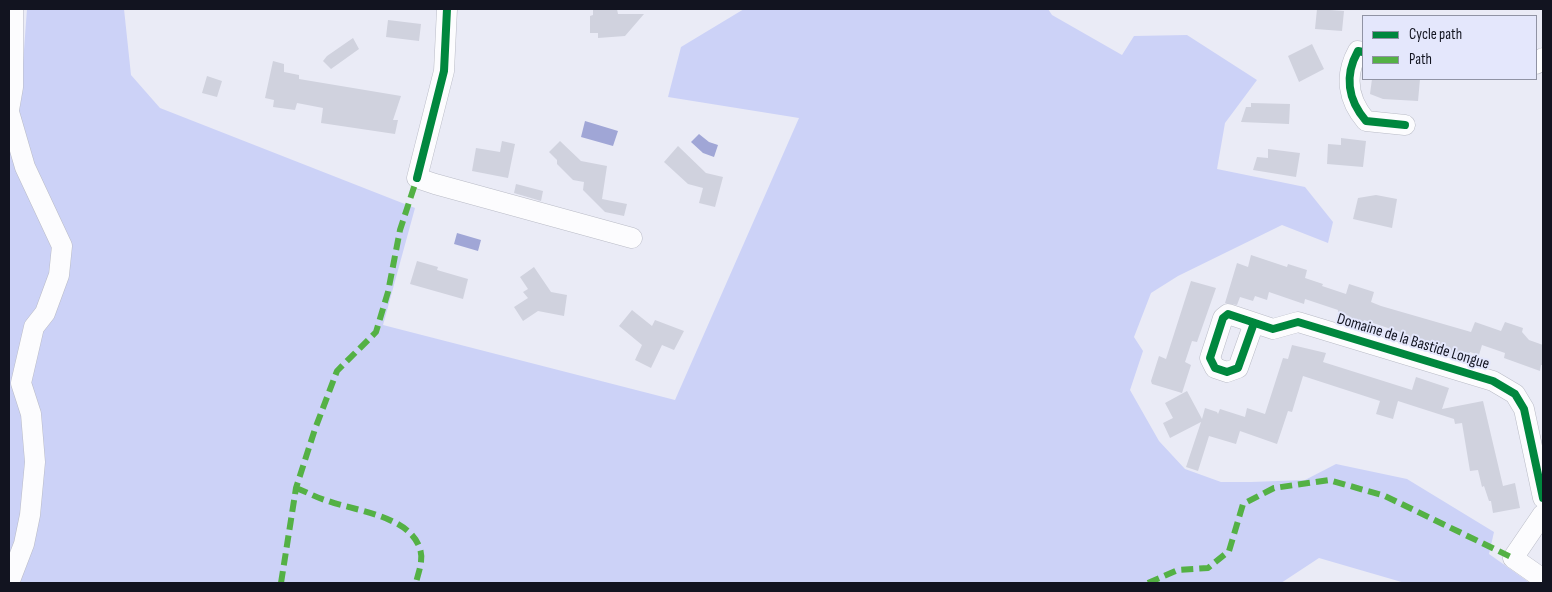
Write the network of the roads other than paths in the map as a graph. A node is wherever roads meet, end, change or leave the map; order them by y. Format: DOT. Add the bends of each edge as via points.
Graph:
graph roads {
  1 [pos="447,9"];
  2 [pos="13,10"];
  3 [pos="1362,52"];
  4 [pos="9,111"];
  5 [pos="1405,125"];
  6 [pos="632,238"];
  7 [pos="1254,323"];
  8 [pos="1543,498"];
  9 [pos="1543,514"];
  10 [pos="1543,579"];
  11 [pos="9,583"];
  1 -- 6 [label="street" via="444,71 417,178"];
  2 -- 4 [label="street"];
  3 -- 5 [label="street" via="1358,51 1350,64 1348,91 1358,111 1366,121"];
  4 -- 11 [label="street" via="24,167 62,246 59,276 45,313 34,327 21,384 31,414 35,462 24,544"];
  7 -- 8 [label="street, Domaine de la Bastide Longue" via="1274,329 1298,322 1493,381 1515,394 1524,409"];
  9 -- 10 [label="street" via="1513,558"];
}
